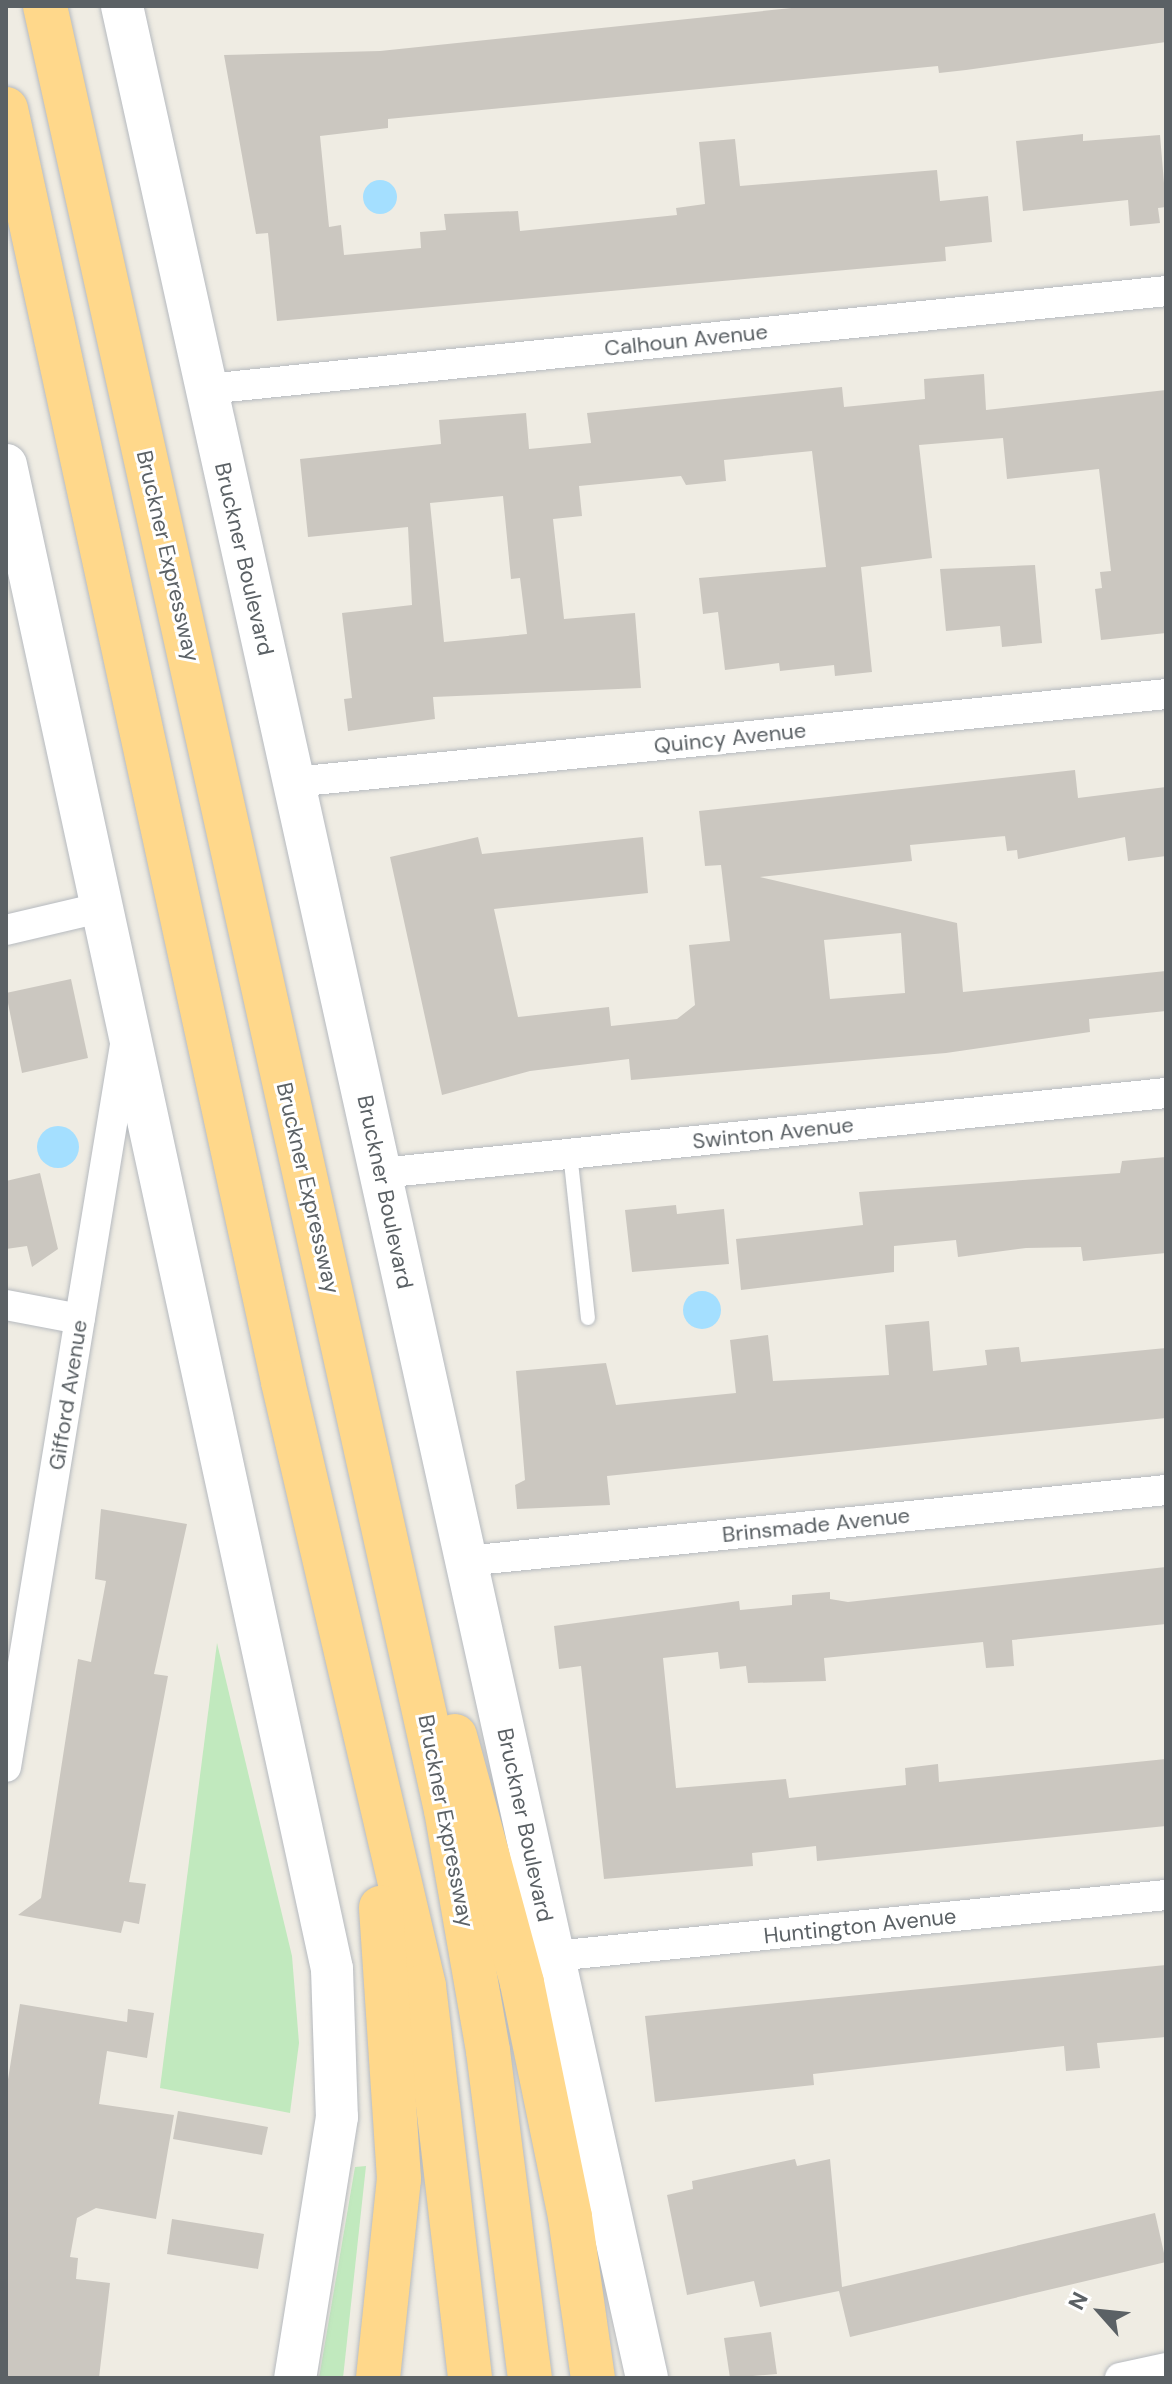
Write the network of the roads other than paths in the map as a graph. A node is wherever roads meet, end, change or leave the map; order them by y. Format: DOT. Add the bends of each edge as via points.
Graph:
graph roads {
  1 [pos="45,6"];
  2 [pos="122,6"];
  3 [pos="6,109"];
  4 [pos="1166,291"];
  5 [pos="207,389"];
  6 [pos="8,480"];
  7 [pos="1166,694"];
  8 [pos="294,782"];
  9 [pos="103,907"];
  10 [pos="6,930"];
  11 [pos="129,1023"];
  12 [pos="1166,1093"];
  13 [pos="570,1153"];
  14 [pos="381,1173"];
  15 [pos="6,1305"];
  16 [pos="588,1318"];
  17 [pos="80,1319"];
  18 [pos="283,1382"];
  19 [pos="1166,1490"];
  20 [pos="380,1511"];
  21 [pos="466,1561"];
  22 [pos="6,1767"];
  23 [pos="1166,1895"];
  24 [pos="554,1956"];
  25 [pos="1166,2368"];
  26 [pos="295,2378"];
  27 [pos="378,2378"];
  28 [pos="470,2378"];
  29 [pos="530,2378"];
  30 [pos="593,2378"];
  31 [pos="647,2378"];
  32 [pos="1120,2378"];
  1 -- 20 [label="highway, Bruckner Expressway"];
  2 -- 5 [label="main road, Bruckner Boulevard"];
  3 -- 18 [label="highway"];
  4 -- 5 [label="street, Calhoun Avenue"];
  5 -- 8 [label="main road, Bruckner Boulevard"];
  6 -- 9 [label="main road"];
  7 -- 8 [label="street, Quincy Avenue"];
  8 -- 14 [label="main road, Bruckner Boulevard"];
  9 -- 10 [label="street"];
  9 -- 11 [label="main road"];
  11 -- 17 [label="street, Gifford Avenue"];
  11 -- 26 [label="main road" via="339,2027 336,2128"];
  12 -- 13 [label="street, Swinton Avenue"];
  13 -- 14 [label="street, Swinton Avenue"];
  13 -- 16 [label="lane"];
  14 -- 21 [label="main road, Bruckner Boulevard"];
  15 -- 17 [label="street"];
  17 -- 22 [label="street, Gifford Avenue"];
  18 -- 27 [label="highway" via="365,1808 392,1994 399,2179"];
  18 -- 28 [label="highway" via="424,1986"];
  19 -- 21 [label="street, Brinsmade Avenue"];
  20 -- 29 [label="highway, Bruckner Expressway" via="469,1930"];
  20 -- 30 [label="highway" via="494,1865 570,2217"];
  21 -- 24 [label="main road, Bruckner Boulevard"];
  23 -- 24 [label="street, Huntington Avenue"];
  24 -- 31 [label="main road, Bruckner Boulevard"];
  25 -- 32 [label="street"];
}
